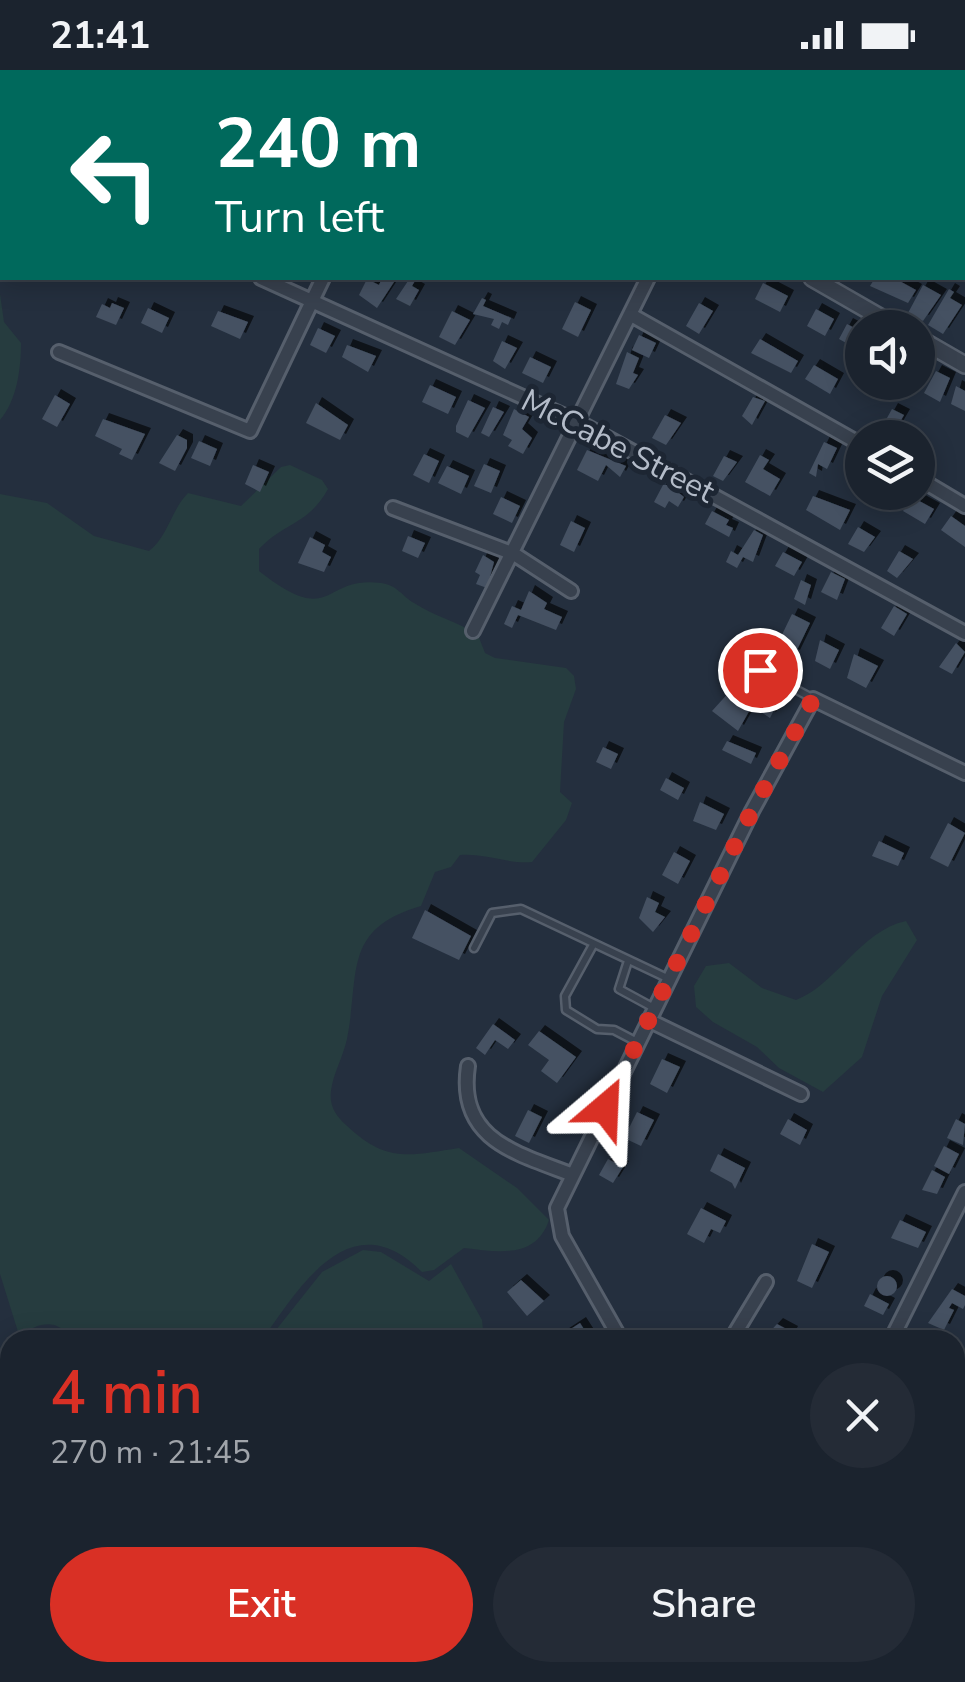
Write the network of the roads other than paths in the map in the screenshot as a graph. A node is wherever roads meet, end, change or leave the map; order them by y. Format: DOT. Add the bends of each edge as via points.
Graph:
graph roads {
  1 [pos="266,280"];
  2 [pos="322,280"];
  3 [pos="647,280"];
  4 [pos="815,280"];
  5 [pos="310,300"];
  6 [pos="868,310"];
  7 [pos="633,316"];
  8 [pos="935,348"];
  9 [pos="59,352"];
  10 [pos="965,365"];
  11 [pos="580,423"];
  12 [pos="845,436"];
  13 [pos="935,488"];
  14 [pos="965,506"];
  15 [pos="393,508"];
  16 [pos="514,554"];
  17 [pos="571,591"];
  18 [pos="473,631"];
  19 [pos="965,632"];
  20 [pos="729,654"];
  21 [pos="813,699"];
  22 [pos="965,773"];
  23 [pos="593,944"];
  24 [pos="474,948"];
  25 [pos="628,960"];
  26 [pos="668,979"];
  27 [pos="651,1014"];
  28 [pos="637,1042"];
  29 [pos="468,1066"];
  30 [pos="801,1094"];
  31 [pos="573,1175"];
  32 [pos="965,1192"];
  33 [pos="766,1282"];
  34 [pos="615,1330"];
  35 [pos="737,1330"];
  36 [pos="897,1330"];
  1 -- 5 [label="street, McCabe Street"];
  2 -- 5 [label="street"];
  3 -- 7 [label="street"];
  4 -- 6 [label="street"];
  5 -- 9 [label="street" via="250,431"];
  5 -- 11 [label="street, McCabe Street"];
  7 -- 11 [label="street"];
  7 -- 12 [label="street"];
  8 -- 10 [label="street"];
  11 -- 16 [label="street"];
  11 -- 19 [label="street, McCabe Street"];
  13 -- 14 [label="street"];
  15 -- 16 [label="street"];
  16 -- 17 [label="street"];
  16 -- 18 [label="street"];
  20 -- 21 [label="lane"];
  21 -- 22 [label="street"];
  21 -- 26 [label="street"];
  23 -- 24 [label="lane" via="511,908 492,913"];
  23 -- 25 [label="lane"];
  23 -- 28 [label="lane" via="565,996 566,1010 596,1030 614,1030"];
  25 -- 26 [label="lane"];
  25 -- 27 [label="lane" via="619,989"];
  26 -- 27 [label="street"];
  27 -- 28 [label="street"];
  27 -- 30 [label="street"];
  28 -- 31 [label="street"];
  29 -- 31 [label="street" via="465,1097 484,1130 507,1148"];
  31 -- 34 [label="street" via="556,1208 562,1236"];
  32 -- 36 [label="street"];
  33 -- 35 [label="street"];
}
